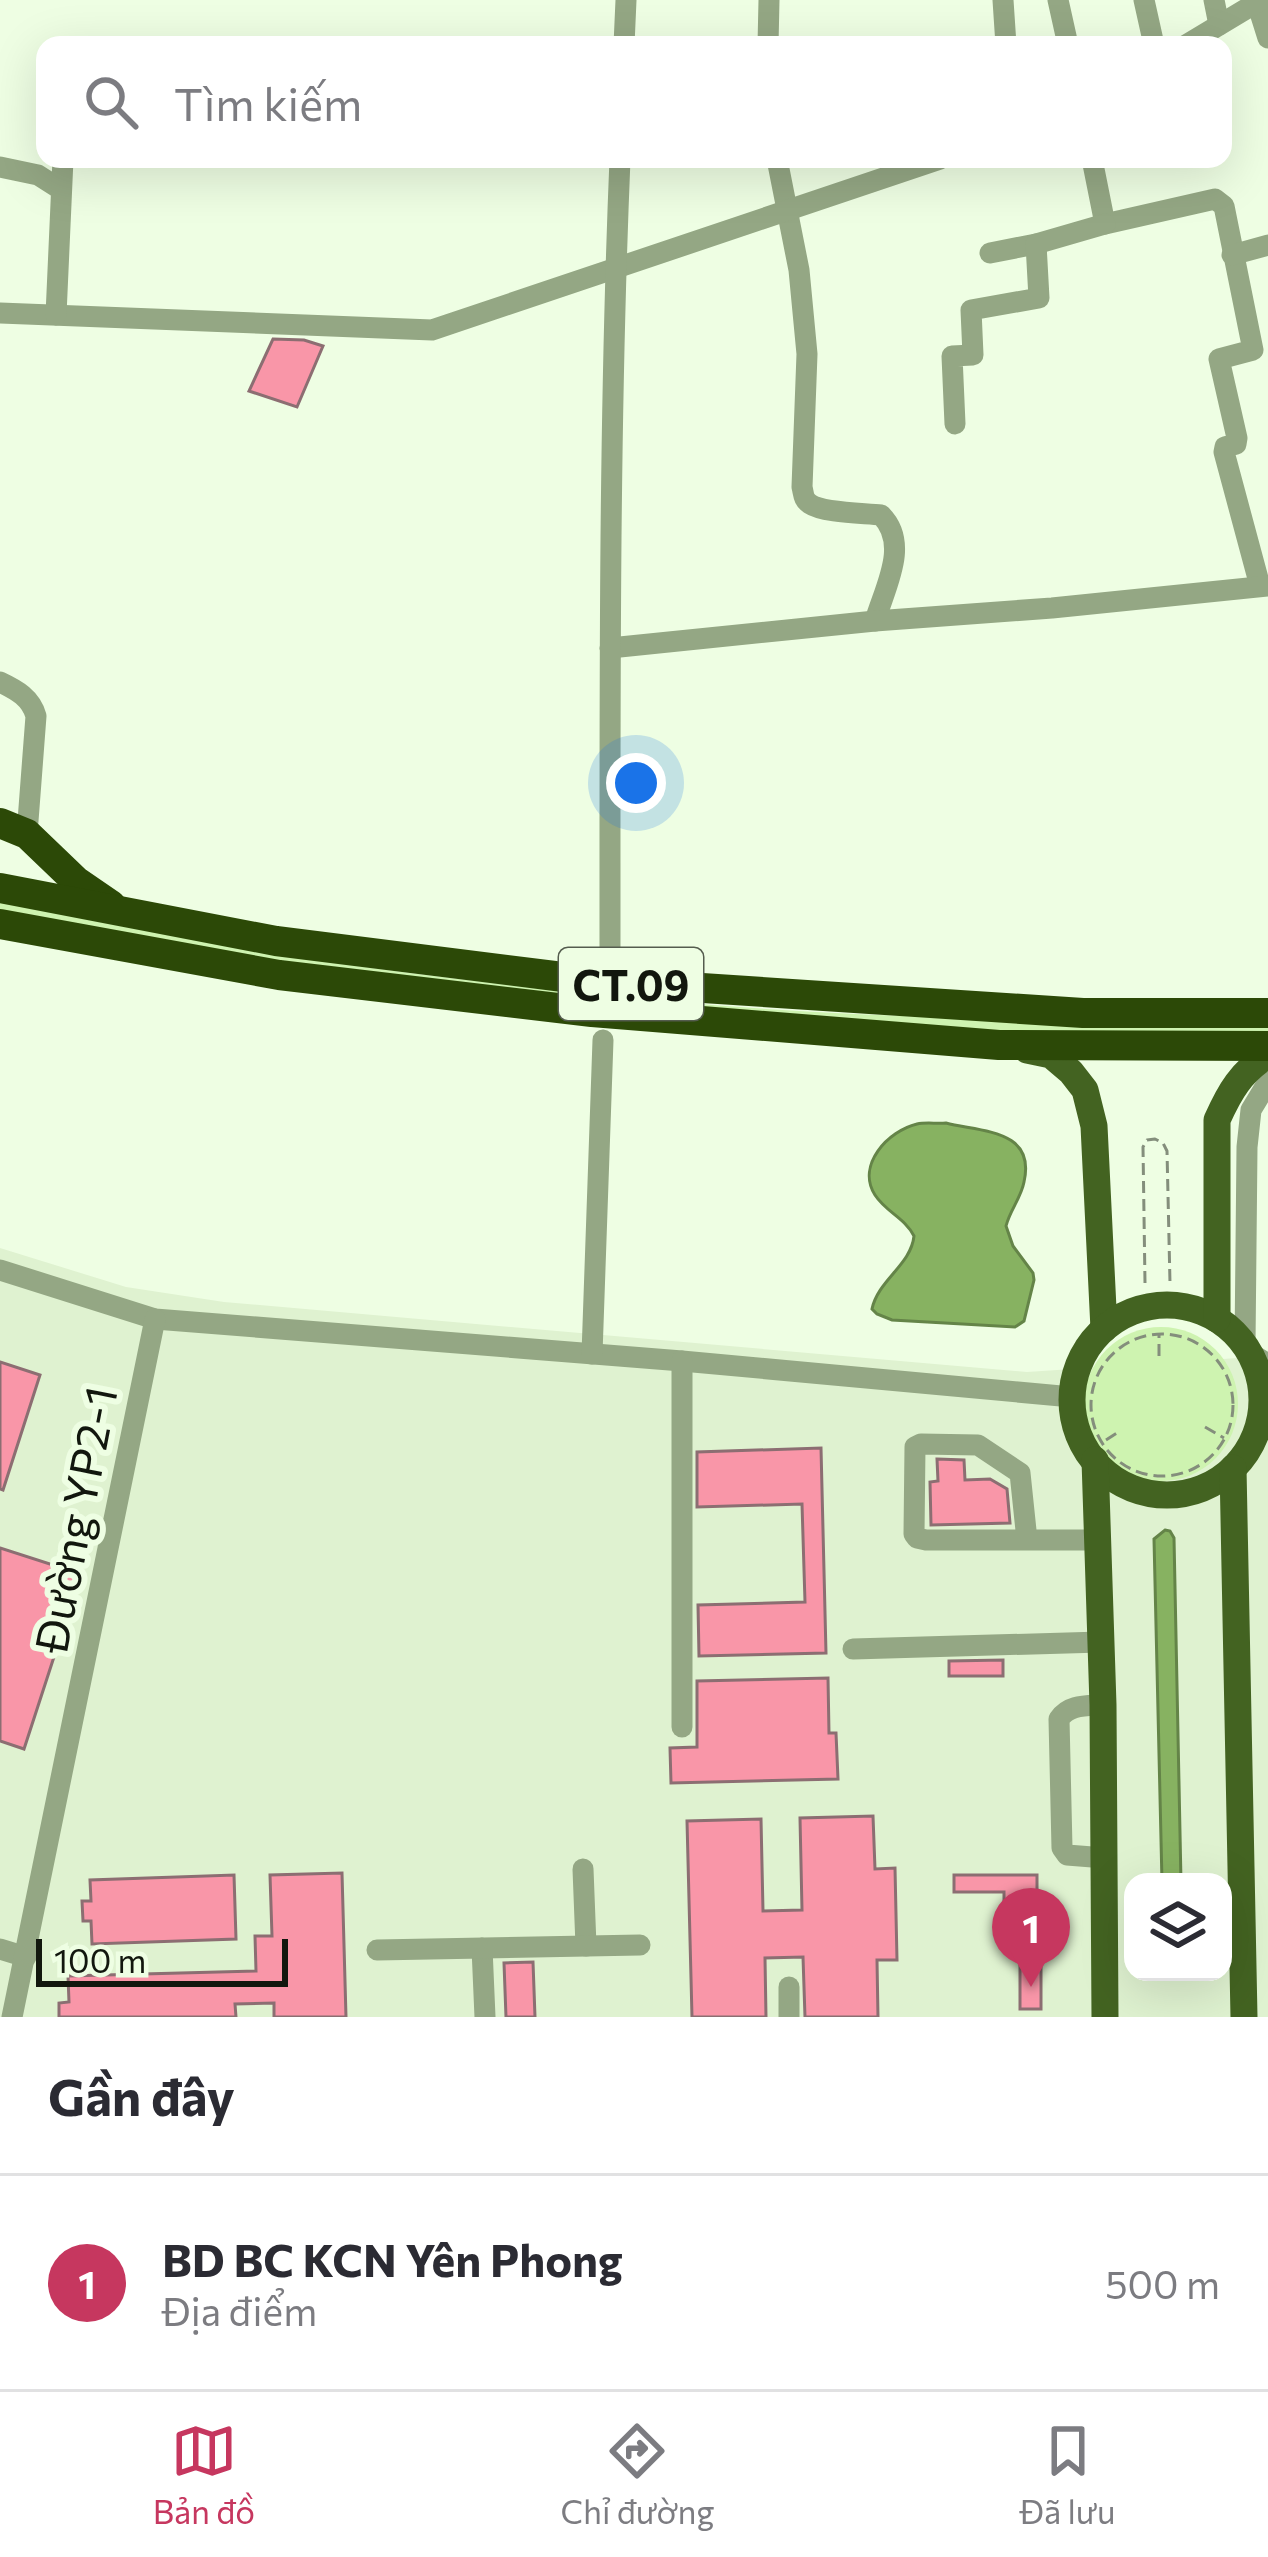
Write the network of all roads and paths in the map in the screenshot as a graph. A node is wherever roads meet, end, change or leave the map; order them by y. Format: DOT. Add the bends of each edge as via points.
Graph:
graph roads {
  1 [pos="626,0"];
  2 [pos="769,0"];
  3 [pos="1003,0"];
  4 [pos="1058,0"];
  5 [pos="1144,0"];
  6 [pos="1214,0"];
  7 [pos="1259,1"];
  8 [pos="1220,25"];
  9 [pos="624,36"];
  10 [pos="768,36"];
  11 [pos="1005,36"];
  12 [pos="1066,36"];
  13 [pos="1152,36"];
  14 [pos="1201,36"];
  15 [pos="1268,38"];
  16 [pos="0,167"];
  17 [pos="62,168"];
  18 [pos="620,168"];
  19 [pos="779,168"];
  20 [pos="913,168"];
  21 [pos="1094,168"];
  22 [pos="60,189"];
  23 [pos="787,210"];
  24 [pos="1105,224"];
  25 [pos="1036,244"];
  26 [pos="1268,245"];
  27 [pos="990,253"];
  28 [pos="1232,255"];
  29 [pos="616,268"];
  30 [pos="0,313"];
  31 [pos="56,315"];
  32 [pos="1260,344"];
  33 [pos="955,424"];
  34 [pos="1264,586"];
  35 [pos="875,621"];
  36 [pos="610,648"];
  37 [pos="0,682"];
  38 [pos="13,829"];
  39 [pos="0,889"];
  40 [pos="121,911"];
  41 [pos="0,924"];
  42 [pos="610,949"];
  43 [pos="1268,1013"];
  44 [pos="603,1040"];
  45 [pos="999,1045"];
  46 [pos="1268,1051"];
  47 [pos="1268,1082"];
  48 [pos="0,1270"];
  49 [pos="1170,1282"];
  50 [pos="1145,1283"];
  51 [pos="155,1319"];
  52 [pos="1217,1319"];
  53 [pos="1104,1330"];
  54 [pos="1159,1334"];
  55 [pos="592,1354"];
  56 [pos="1254,1354"];
  57 [pos="1159,1356"];
  58 [pos="682,1361"];
  59 [pos="1072,1397"];
  60 [pos="1264,1416"];
  61 [pos="1205,1427"];
  62 [pos="1120,1431"];
  63 [pos="1225,1438"];
  64 [pos="1098,1452"];
  65 [pos="1233,1468"];
  66 [pos="1027,1540"];
  67 [pos="1096,1540"];
  68 [pos="1101,1642"];
  69 [pos="853,1649"];
  70 [pos="1102,1705"];
  71 [pos="682,1727"];
  72 [pos="1105,1858"];
  73 [pos="583,1869"];
  74 [pos="640,1945"];
  75 [pos="586,1946"];
  76 [pos="482,1948"];
  77 [pos="0,1949"];
  78 [pos="377,1949"];
  79 [pos="26,1957"];
  80 [pos="789,1988"];
  81 [pos="12,2017"];
  82 [pos="484,2017"];
  83 [pos="789,2017"];
  84 [pos="1105,2017"];
  85 [pos="1244,2017"];
  1 -- 9 [label="street"];
  2 -- 10 [label="street"];
  3 -- 11 [label="street"];
  4 -- 12 [label="street"];
  5 -- 13 [label="street"];
  6 -- 8 [label="street"];
  7 -- 8 [label="street"];
  7 -- 15 [label="street"];
  8 -- 14 [label="street"];
  16 -- 22 [label="street"];
  17 -- 22 [label="street"];
  18 -- 29 [label="street"];
  19 -- 23 [label="street"];
  20 -- 23 [label="street"];
  21 -- 24 [label="street"];
  22 -- 31 [label="street"];
  23 -- 29 [label="street"];
  23 -- 35 [label="street" via="807,354 802,487 808,503 888,521 896,549"];
  24 -- 25 [label="street"];
  24 -- 28 [label="street" via="1220,200"];
  25 -- 27 [label="street"];
  25 -- 33 [label="street" via="1040,298 970,310 973,355 952,356"];
  26 -- 28 [label="street"];
  28 -- 32 [label="street"];
  29 -- 31 [label="street" via="432,330"];
  29 -- 36 [label="street"];
  30 -- 31 [label="street"];
  32 -- 34 [label="street" via="1219,359 1237,442 1224,452"];
  34 -- 35 [label="street"];
  35 -- 36 [label="street"];
  36 -- 42 [label="street"];
  37 -- 38 [label="street" via="36,716"];
  38 -- 40 [label="highway"];
  39 -- 40 [label="highway, CT.09"];
  40 -- 43 [label="highway, CT.09" via="276,941 596,981 1083,1013"];
  41 -- 45 [label="highway, CT.09" via="279,975 592,1012"];
  44 -- 55 [label="street"];
  45 -- 46 [label="highway, CT.09"];
  45 -- 53 [label="main road" via="1051,1055 1085,1090 1094,1126"];
  46 -- 52 [label="main road" via="1230,1091 1217,1120"];
  47 -- 56 [label="street" via="1251,1110 1246,1147"];
  48 -- 51 [label="street"];
  49 -- 50 [label="path" via="1167,1151 1155,1139 1143,1148"];
  51 -- 55 [label="street"];
  51 -- 79 [label="street, Đường YP2-1"];
  52 -- 53 [label="main road" via="1160,1305"];
  52 -- 56 [label="main road"];
  53 -- 59 [label="main road" via="1084,1354"];
  54 -- 57 [label="path"];
  54 -- 63 [label="path" via="1196,1342 1224,1370 1233,1399"];
  54 -- 64 [label="path" via="1127,1342 1099,1371 1091,1410"];
  55 -- 58 [label="street"];
  56 -- 60 [label="main road"];
  58 -- 59 [label="street"];
  58 -- 71 [label="street"];
  59 -- 64 [label="main road" via="1078,1434"];
  60 -- 65 [label="main road"];
  61 -- 63 [label="path"];
  62 -- 64 [label="path"];
  63 -- 64 [label="path" via="1201,1464 1162,1476"];
  64 -- 65 [label="main road" via="1109,1474 1162,1494 1202,1487"];
  64 -- 67 [label="main road"];
  65 -- 85 [label="main road"];
  66 -- 66 [label="street" via="917,1538 915,1447 978,1445 1020,1473"];
  66 -- 67 [label="street"];
  67 -- 68 [label="main road"];
  68 -- 69 [label="street"];
  68 -- 70 [label="main road"];
  70 -- 72 [label="main road"];
  70 -- 72 [label="street" via="1075,1707 1059,1719 1062,1848"];
  72 -- 84 [label="main road"];
  73 -- 75 [label="street"];
  74 -- 75 [label="street"];
  75 -- 76 [label="street"];
  76 -- 78 [label="street"];
  76 -- 82 [label="street"];
  77 -- 79 [label="street"];
  79 -- 81 [label="street, Đường YP2-1"];
  80 -- 83 [label="street"];
}
